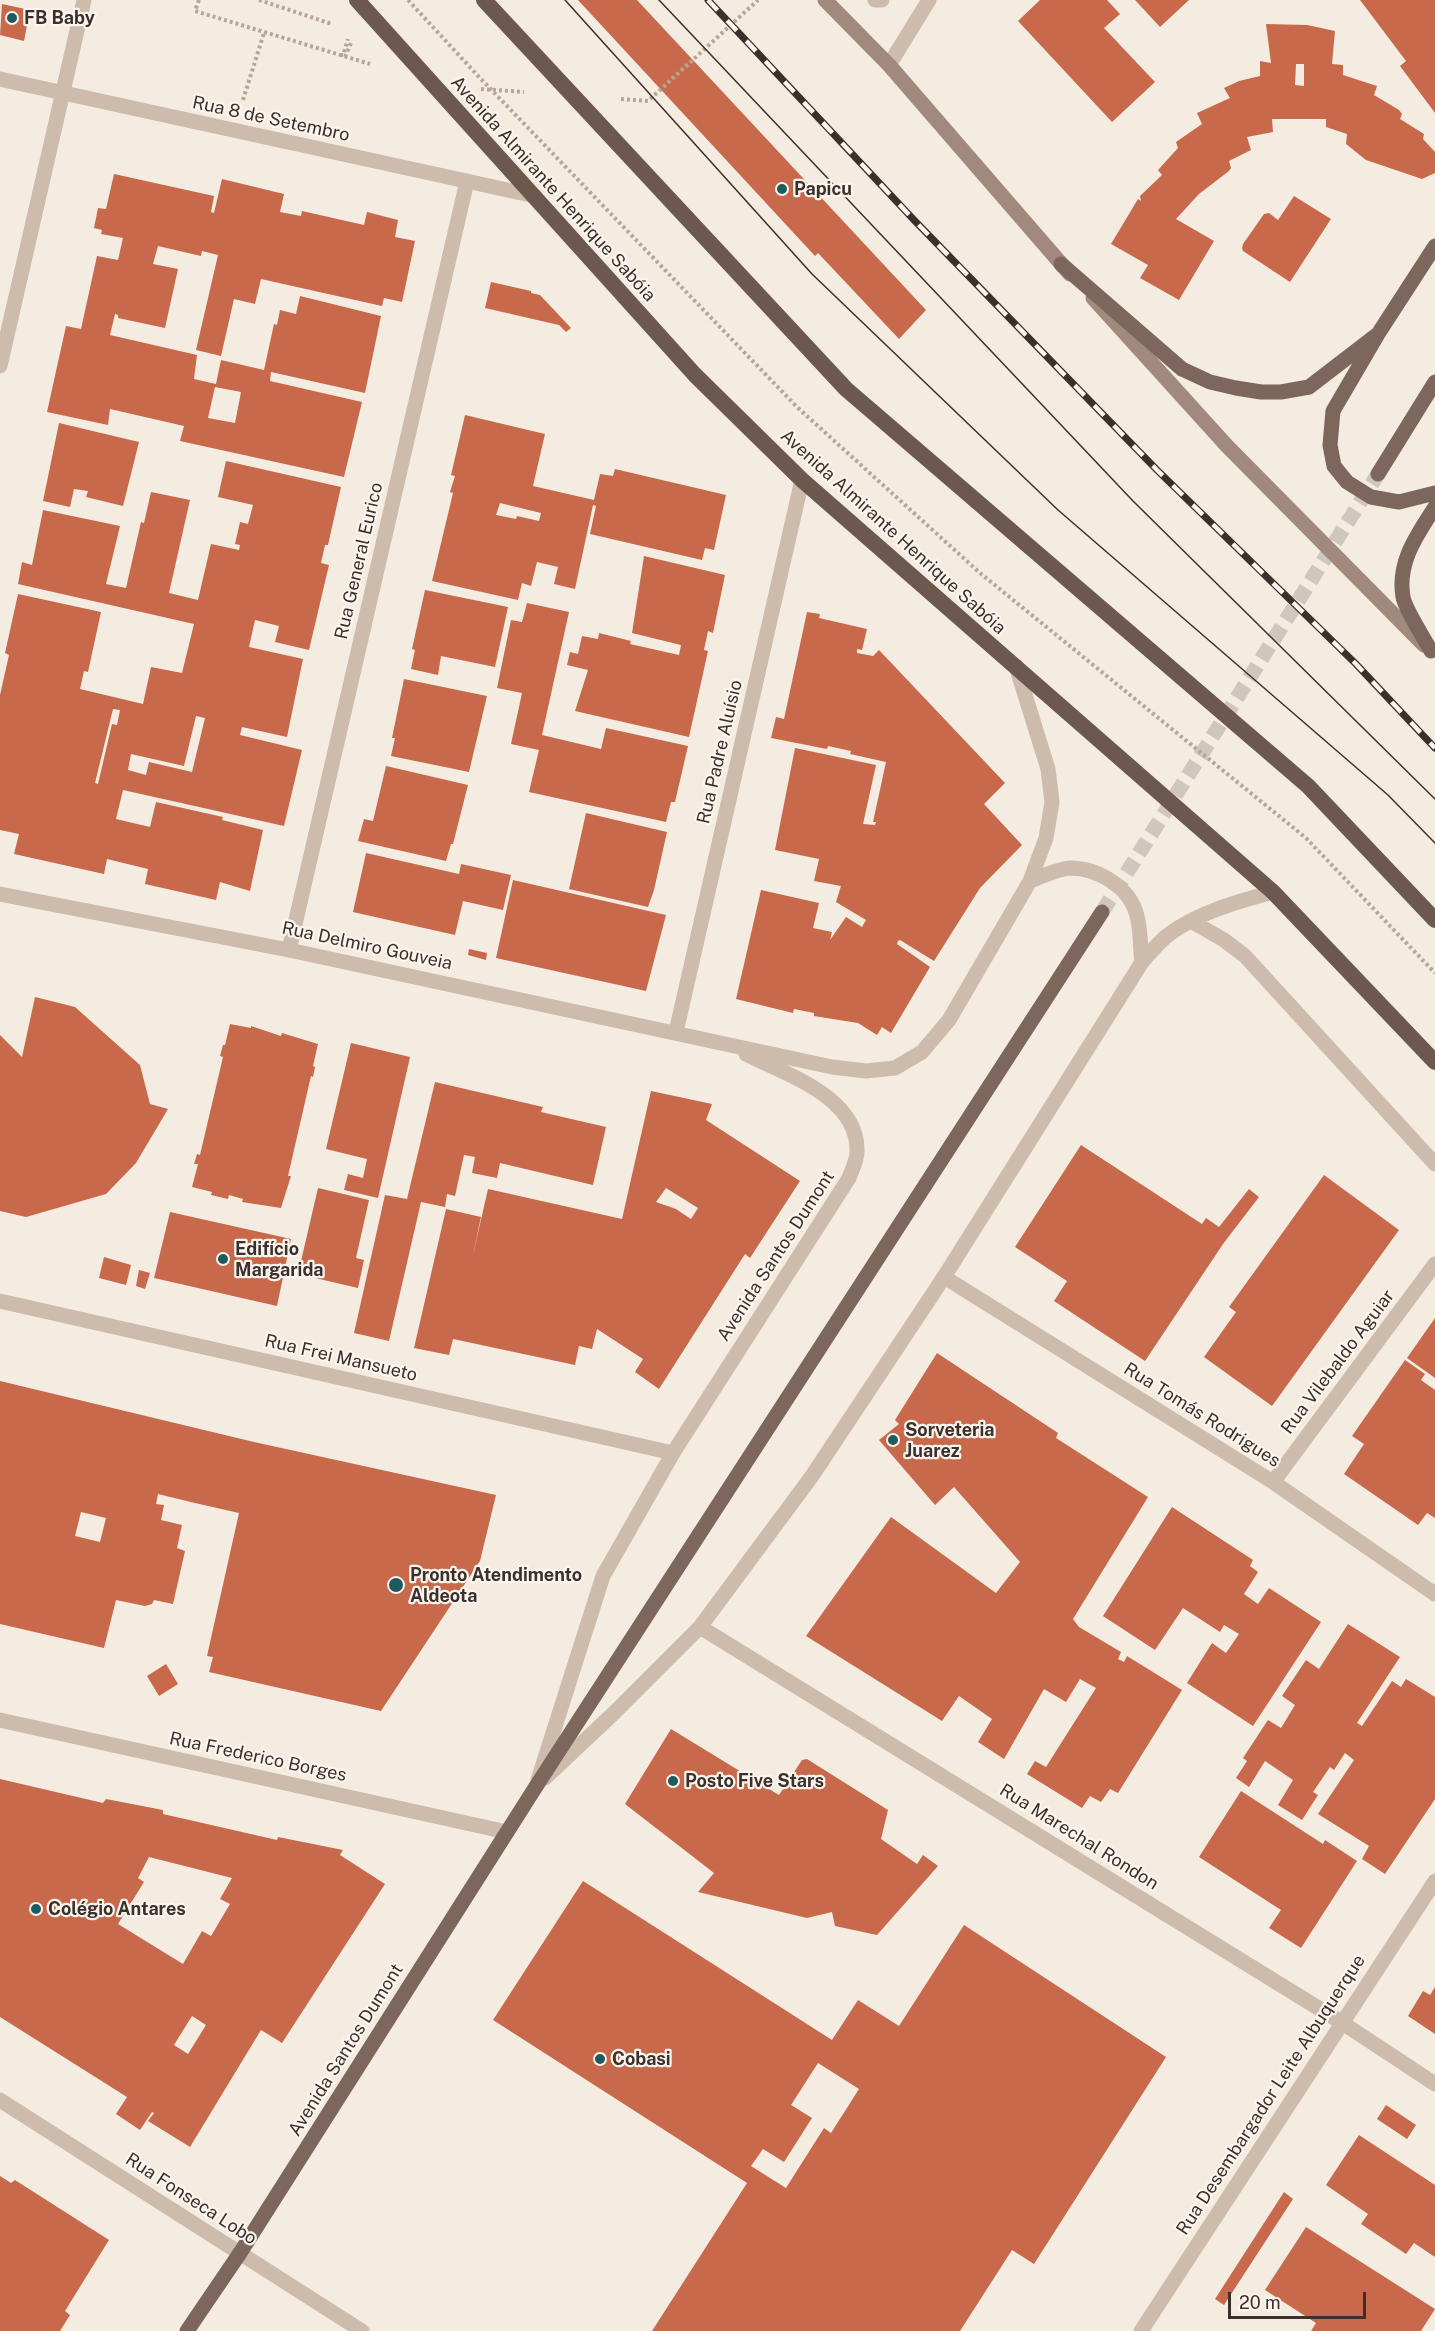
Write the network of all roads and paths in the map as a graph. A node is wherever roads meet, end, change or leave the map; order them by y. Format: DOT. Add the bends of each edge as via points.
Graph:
graph roads {
  1 [pos="84,0"];
  2 [pos="197,0"];
  3 [pos="357,0"];
  4 [pos="408,0"];
  5 [pos="484,0"];
  6 [pos="758,0"];
  7 [pos="825,0"];
  8 [pos="875,0"];
  9 [pos="882,0"];
  10 [pos="929,0"];
  11 [pos="333,24"];
  12 [pos="340,27"];
  13 [pos="889,65"];
  14 [pos="0,79"];
  15 [pos="661,89"];
  16 [pos="62,94"];
  17 [pos="234,130"];
  18 [pos="467,181"];
  19 [pos="535,196"];
  20 [pos="1435,246"];
  21 [pos="1061,264"];
  22 [pos="1378,334"];
  23 [pos="0,366"];
  24 [pos="1435,382"];
  25 [pos="1378,474"];
  26 [pos="802,480"];
  27 [pos="1435,493"];
  28 [pos="1435,507"];
  29 [pos="1433,653"];
  30 [pos="1016,666"];
  31 [pos="1030,881"];
  32 [pos="1273,892"];
  33 [pos="0,894"];
  34 [pos="1102,912"];
  35 [pos="1435,920"];
  36 [pos="1191,921"];
  37 [pos="289,950"];
  38 [pos="1142,962"];
  39 [pos="1435,972"];
  40 [pos="676,1032"];
  41 [pos="725,1043"];
  42 [pos="1435,1062"];
  43 [pos="1435,1164"];
  44 [pos="1435,1264"];
  45 [pos="944,1277"];
  46 [pos="0,1301"];
  47 [pos="673,1453"];
  48 [pos="1273,1482"];
  49 [pos="1435,1594"];
  50 [pos="700,1627"];
  51 [pos="0,1720"];
  52 [pos="535,1788"];
  53 [pos="507,1832"];
  54 [pos="1435,1881"];
  55 [pos="1341,2022"];
  56 [pos="1435,2084"];
  57 [pos="0,2100"];
  58 [pos="240,2253"];
  59 [pos="186,2331"];
  60 [pos="362,2331"];
  61 [pos="1141,2331"];
  1 -- 16 [label="street"];
  2 -- 17 [label="path" via="194,11 343,56 352,31 346,57 265,31 260,48"];
  3 -- 19 [label="highway, Avenida Almirante Henrique Sabóia"];
  4 -- 39 [label="path" via="797,406 980,573 1306,838"];
  5 -- 35 [label="highway" via="846,389 1308,786"];
  6 -- 15 [label="path"];
  7 -- 13 [label="main road"];
  8 -- 9 [label="street"];
  10 -- 13 [label="street"];
  11 -- 12 [label="path" via="259,0"];
  13 -- 21 [label="main road"];
  14 -- 16 [label="street, Rua 8 de Setembro"];
  16 -- 17 [label="street, Rua 8 de Setembro"];
  16 -- 23 [label="street"];
  17 -- 18 [label="street, Rua 8 de Setembro"];
  18 -- 19 [label="street, Rua 8 de Setembro"];
  18 -- 37 [label="street, Rua General Eurico"];
  19 -- 26 [label="highway, Avenida Almirante Henrique Sabóia" via="695,375"];
  20 -- 22 [label="main road"];
  21 -- 22 [label="main road" via="1182,369 1236,388 1261,392 1309,387"];
  21 -- 29 [label="main road" via="1227,446"];
  22 -- 27 [label="main road" via="1333,411 1330,445 1334,466 1347,482 1371,497 1399,502"];
  24 -- 25 [label="main road"];
  26 -- 30 [label="highway, Avenida Almirante Henrique Sabóia"];
  26 -- 40 [label="street, Rua Padre Aluísio"];
  28 -- 29 [label="main road" via="1408,548 1403,572 1403,598"];
  30 -- 31 [label="street" via="1048,769 1052,802 1046,838"];
  30 -- 32 [label="highway, Avenida Almirante Henrique Sabóia"];
  31 -- 38 [label="street" via="1071,868 1114,881 1137,915"];
  31 -- 41 [label="street" via="949,1020 922,1052 895,1068 866,1071 832,1067"];
  32 -- 36 [label="street, Avenida Santos Dumont"];
  32 -- 42 [label="highway, Avenida Almirante Henrique Sabóia"];
  33 -- 37 [label="street, Rua Delmiro Gouveia"];
  34 -- 52 [label="main road, Avenida Santos Dumont"];
  36 -- 38 [label="street, Avenida Santos Dumont" via="1167,936"];
  36 -- 43 [label="street" via="1245,956"];
  37 -- 40 [label="street, Rua Delmiro Gouveia"];
  38 -- 45 [label="street, Avenida Santos Dumont"];
  40 -- 41 [label="street, Rua Delmiro Gouveia"];
  41 -- 47 [label="street, Avenida Santos Dumont" via="819,1091 841,1107 853,1125 858,1153 849,1178"];
  44 -- 48 [label="street, Rua Vilebaldo Aguiar"];
  45 -- 48 [label="street, Rua Tomás Rodrigues"];
  45 -- 50 [label="street, Avenida Santos Dumont" via="812,1476"];
  46 -- 47 [label="street, Rua Frei Mansueto"];
  47 -- 52 [label="street, Avenida Santos Dumont" via="603,1576"];
  48 -- 49 [label="street, Rua Tomás Rodrigues"];
  50 -- 52 [label="street, Avenida Santos Dumont"];
  50 -- 55 [label="street, Rua Marechal Rondon"];
  51 -- 53 [label="street, Rua Frederico Borges"];
  52 -- 53 [label="main road, Avenida Santos Dumont"];
  53 -- 58 [label="main road, Avenida Santos Dumont"];
  54 -- 55 [label="street, Rua Desembargador Leite Albuquerque"];
  55 -- 56 [label="street, Rua Marechal Rondon"];
  55 -- 61 [label="street, Rua Desembargador Leite Albuquerque"];
  57 -- 58 [label="street, Rua Fonseca Lobo"];
  58 -- 59 [label="main road, Avenida Santos Dumont"];
  58 -- 60 [label="street, Rua Fonseca Lobo"];
}
